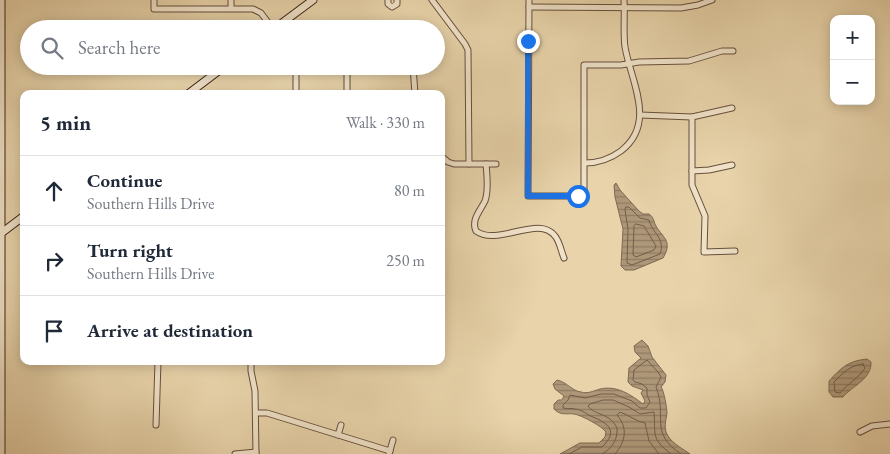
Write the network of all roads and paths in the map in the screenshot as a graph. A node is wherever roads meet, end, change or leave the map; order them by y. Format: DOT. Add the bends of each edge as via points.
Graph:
graph roads {
  1 [pos="1,0"];
  2 [pos="154,0"];
  3 [pos="231,0"];
  4 [pos="313,0"];
  5 [pos="388,0"];
  6 [pos="397,0"];
  7 [pos="432,0"];
  8 [pos="529,0"];
  9 [pos="624,0"];
  10 [pos="712,0"];
  11 [pos="529,7"];
  12 [pos="624,7"];
  13 [pos="231,8"];
  14 [pos="266,20"];
  15 [pos="286,20"];
  16 [pos="733,51"];
  17 [pos="629,63"];
  18 [pos="213,75"];
  19 [pos="296,75"];
  20 [pos="347,75"];
  21 [pos="413,75"];
  22 [pos="193,90"];
  23 [pos="296,90"];
  24 [pos="347,90"];
  25 [pos="414,90"];
  26 [pos="732,108"];
  27 [pos="640,115"];
  28 [pos="692,117"];
  29 [pos="445,161"];
  30 [pos="584,163"];
  31 [pos="469,164"];
  32 [pos="486,164"];
  33 [pos="496,164"];
  34 [pos="732,165"];
  35 [pos="692,171"];
  36 [pos="1,193"];
  37 [pos="1,216"];
  38 [pos="20,218"];
  39 [pos="16,221"];
  40 [pos="1,233"];
  41 [pos="735,251"];
  42 [pos="564,258"];
  43 [pos="1,308"];
  44 [pos="158,365"];
  45 [pos="251,365"];
  46 [pos="1,386"];
  47 [pos="256,413"];
  48 [pos="890,424"];
  49 [pos="156,425"];
  50 [pos="341,425"];
  51 [pos="860,432"];
  52 [pos="338,435"];
  53 [pos="1,440"];
  54 [pos="393,440"];
  55 [pos="389,452"];
  56 [pos="256,453"];
  57 [pos="1,454"];
  58 [pos="235,454"];
  1 -- 36 [label="street"];
  2 -- 13 [label="street" via="154,8"];
  3 -- 13 [label="street"];
  4 -- 15 [label="street"];
  5 -- 6 [label="street" via="392,7 396,6"];
  7 -- 31 [label="street" via="468,50"];
  8 -- 11 [label="street"];
  9 -- 12 [label="street"];
  10 -- 12 [label="street" via="688,7"];
  11 -- 12 [label="street"];
  11 -- 30 [label="street" via="528,196 584,196"];
  12 -- 17 [label="street" via="624,41"];
  13 -- 14 [label="street" via="257,11"];
  16 -- 17 [label="street" via="722,51 689,62"];
  17 -- 27 [label="street"];
  17 -- 30 [label="street" via="584,65"];
  18 -- 22 [label="street"];
  19 -- 23 [label="street"];
  20 -- 24 [label="street"];
  21 -- 25 [label="street"];
  26 -- 28 [label="street"];
  27 -- 28 [label="street"];
  27 -- 30 [label="street" via="636,132 628,145 612,157"];
  28 -- 35 [label="street"];
  29 -- 31 [label="street"];
  31 -- 32 [label="street"];
  32 -- 33 [label="street"];
  32 -- 42 [label="street" via="486,197 475,220 476,231 487,237 528,229 548,230 557,238"];
  34 -- 35 [label="street"];
  35 -- 41 [label="street" via="694,190 705,216 704,252"];
  36 -- 37 [label="street"];
  37 -- 39 [label="street"];
  37 -- 40 [label="street"];
  38 -- 39 [label="street"];
  39 -- 40 [label="street"];
  40 -- 43 [label="street"];
  43 -- 46 [label="street"];
  44 -- 49 [label="street"];
  45 -- 47 [label="street"];
  46 -- 53 [label="street"];
  47 -- 52 [label="street" via="267,413"];
  47 -- 56 [label="street"];
  48 -- 51 [label="street" via="872,426"];
  50 -- 52 [label="street"];
  52 -- 55 [label="street"];
  53 -- 57 [label="street"];
  54 -- 55 [label="street"];
  56 -- 58 [label="street"];
}
